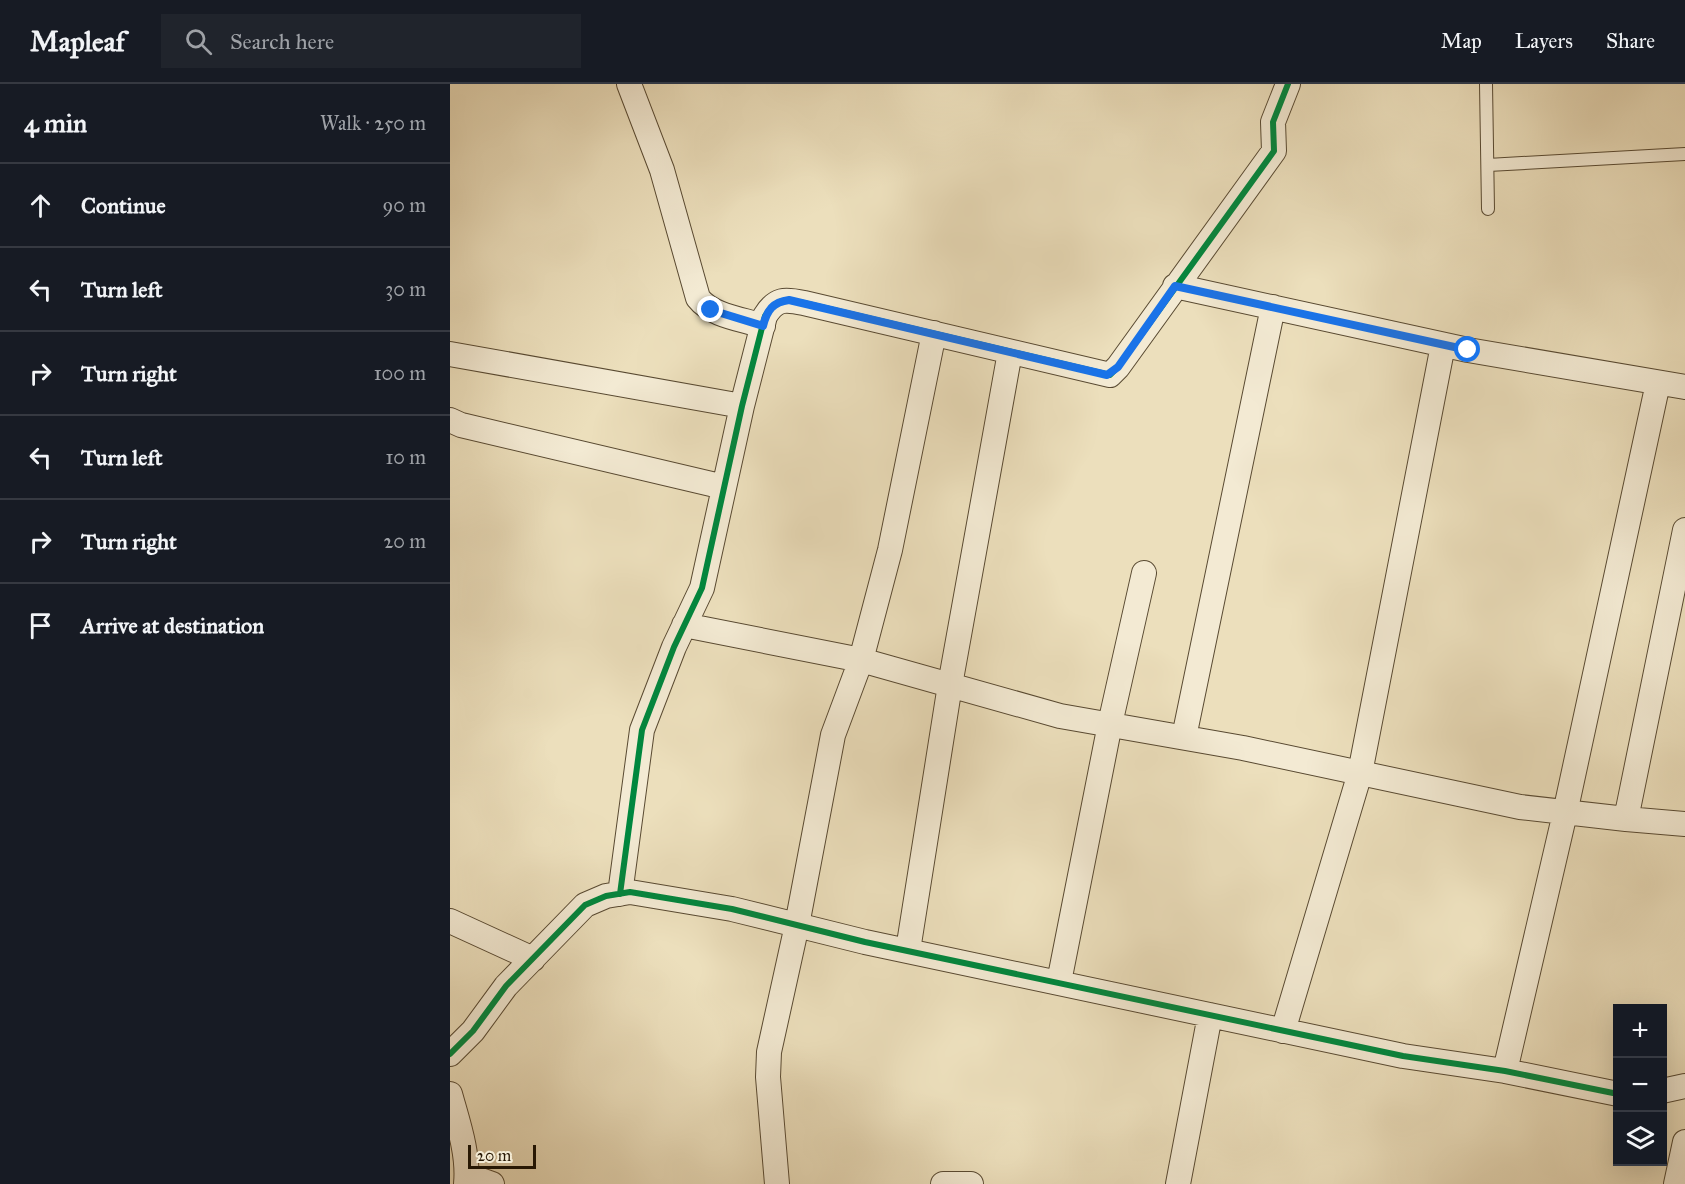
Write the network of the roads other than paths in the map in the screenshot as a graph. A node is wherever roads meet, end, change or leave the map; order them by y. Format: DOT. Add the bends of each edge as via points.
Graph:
graph roads {
  1 [pos="629,84"];
  2 [pos="1288,84"];
  3 [pos="1486,84"];
  4 [pos="1685,154"];
  5 [pos="1488,165"];
  6 [pos="1488,209"];
  7 [pos="1175,286"];
  8 [pos="1273,307"];
  9 [pos="763,326"];
  10 [pos="934,333"];
  11 [pos="1443,345"];
  12 [pos="1010,352"];
  13 [pos="450,354"];
  14 [pos="1658,383"];
  15 [pos="1685,387"];
  16 [pos="742,406"];
  17 [pos="450,420"];
  18 [pos="724,487"];
  19 [pos="1685,530"];
  20 [pos="1144,573"];
  21 [pos="684,625"];
  22 [pos="861,660"];
  23 [pos="950,685"];
  24 [pos="1110,724"];
  25 [pos="1184,737"];
  26 [pos="1360,773"];
  27 [pos="1564,813"];
  28 [pos="1626,819"];
  29 [pos="1685,824"];
  30 [pos="620,894"];
  31 [pos="450,921"];
  32 [pos="797,925"];
  33 [pos="908,950"];
  34 [pos="533,958"];
  35 [pos="1059,982"];
  36 [pos="1210,1015"];
  37 [pos="1284,1031"];
  38 [pos="450,1054"];
  39 [pos="1505,1071"];
  40 [pos="1685,1086"];
  41 [pos="1667,1090"];
  42 [pos="1613,1093"];
  43 [pos="450,1094"];
  44 [pos="1685,1142"];
  45 [pos="466,1180"];
  46 [pos="492,1184"];
  47 [pos="777,1184"];
  48 [pos="943,1184"];
  49 [pos="971,1184"];
  50 [pos="1178,1184"];
  51 [pos="1676,1184"];
  1 -- 9 [label="street" via="662,170 698,298 711,310"];
  2 -- 7 [label="street" via="1273,122 1274,150"];
  3 -- 5 [label="lane"];
  4 -- 5 [label="lane"];
  5 -- 6 [label="lane"];
  7 -- 8 [label="street"];
  7 -- 12 [label="street" via="1110,375"];
  8 -- 11 [label="street"];
  8 -- 25 [label="street"];
  9 -- 10 [label="street" via="771,307 789,300"];
  9 -- 16 [label="street"];
  10 -- 12 [label="street"];
  10 -- 22 [label="street" via="890,550"];
  11 -- 14 [label="street"];
  11 -- 26 [label="street"];
  12 -- 23 [label="street"];
  13 -- 16 [label="street"];
  14 -- 15 [label="street"];
  14 -- 27 [label="street"];
  16 -- 18 [label="street"];
  17 -- 18 [label="street"];
  18 -- 21 [label="street" via="702,588"];
  19 -- 28 [label="street"];
  20 -- 24 [label="street"];
  21 -- 22 [label="street"];
  21 -- 30 [label="street" via="642,730"];
  22 -- 23 [label="street"];
  22 -- 32 [label="street" via="833,735"];
  23 -- 24 [label="street" via="1060,716"];
  23 -- 33 [label="street"];
  24 -- 25 [label="street"];
  24 -- 35 [label="street"];
  25 -- 26 [label="street"];
  26 -- 27 [label="street"];
  26 -- 37 [label="street"];
  27 -- 28 [label="street"];
  27 -- 39 [label="street"];
  28 -- 29 [label="street"];
  30 -- 32 [label="street" via="630,892 732,909"];
  30 -- 34 [label="street" via="585,905"];
  31 -- 34 [label="street"];
  32 -- 33 [label="street"];
  32 -- 47 [label="street" via="767,1065"];
  33 -- 35 [label="street"];
  34 -- 38 [label="street"];
  35 -- 36 [label="street"];
  36 -- 37 [label="street"];
  36 -- 50 [label="street"];
  37 -- 39 [label="street" via="1403,1056"];
  39 -- 42 [label="street"];
  40 -- 41 [label="street"];
  43 -- 45 [label="street" via="463,1142"];
  44 -- 51 [label="street"];
  45 -- 46 [label="street"];
  48 -- 49 [label="street"];
}
